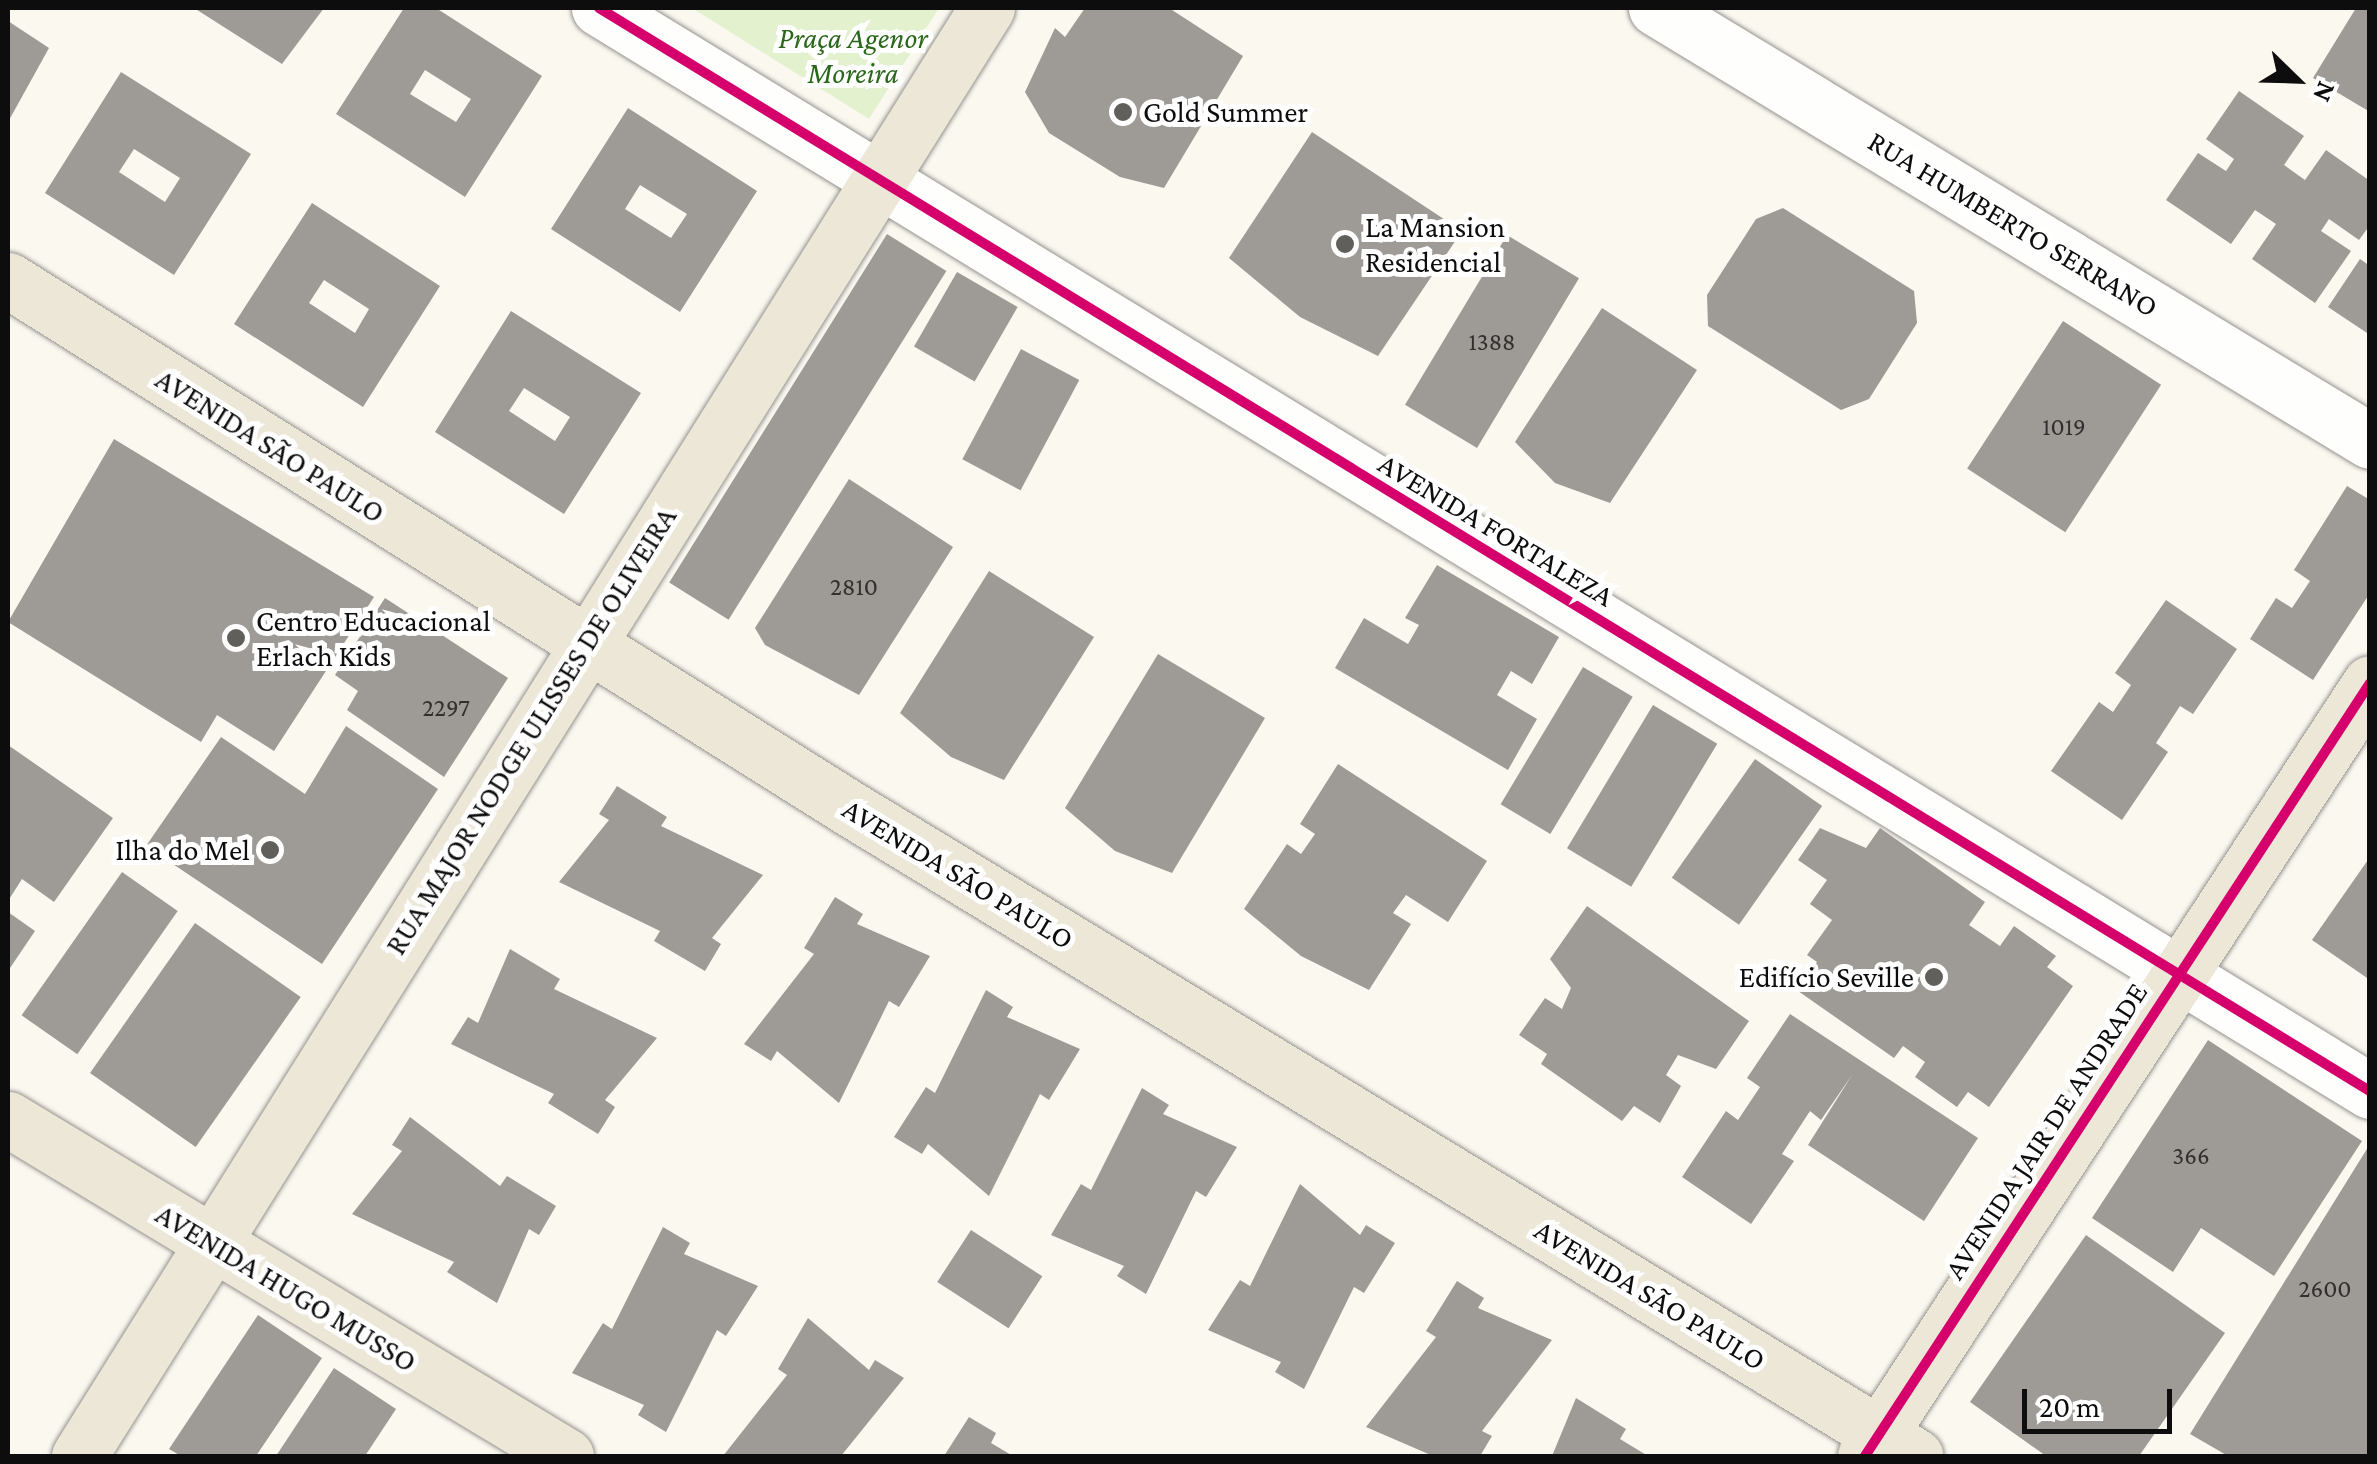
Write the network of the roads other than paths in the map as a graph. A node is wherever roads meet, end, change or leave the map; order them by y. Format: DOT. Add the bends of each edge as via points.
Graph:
graph roads {
  1 [pos="599,8"];
  2 [pos="987,8"];
  3 [pos="1656,8"];
  4 [pos="876,181"];
  5 [pos="8,280"];
  6 [pos="2370,441"];
  7 [pos="587,643"];
  8 [pos="2370,683"];
  9 [pos="2176,976"];
  10 [pos="2370,1091"];
  11 [pos="8,1119"];
  12 [pos="207,1242"];
  13 [pos="1886,1449"];
  14 [pos="80,1456"];
  15 [pos="566,1456"];
  1 -- 4 [label="street, AVENIDA FORTALEZA"];
  2 -- 4 [label="main road, RUA MAJOR NODGE ULISSES DE OLIVEIRA"];
  3 -- 6 [label="street, RUA HUMBERTO SERRANO"];
  4 -- 7 [label="main road, RUA MAJOR NODGE ULISSES DE OLIVEIRA"];
  4 -- 9 [label="street, AVENIDA FORTALEZA"];
  5 -- 7 [label="main road, AVENIDA SÃO PAULO"];
  7 -- 12 [label="main road, RUA MAJOR NODGE ULISSES DE OLIVEIRA"];
  7 -- 13 [label="main road, AVENIDA SÃO PAULO"];
  8 -- 9 [label="main road, AVENIDA JAIR DE ANDRADE"];
  9 -- 10 [label="street, AVENIDA FORTALEZA"];
  9 -- 13 [label="main road, AVENIDA JAIR DE ANDRADE"];
  11 -- 12 [label="main road, AVENIDA HUGO MUSSO"];
  12 -- 14 [label="main road, RUA MAJOR NODGE ULISSES DE OLIVEIRA"];
  12 -- 15 [label="main road, AVENIDA HUGO MUSSO"];
}
